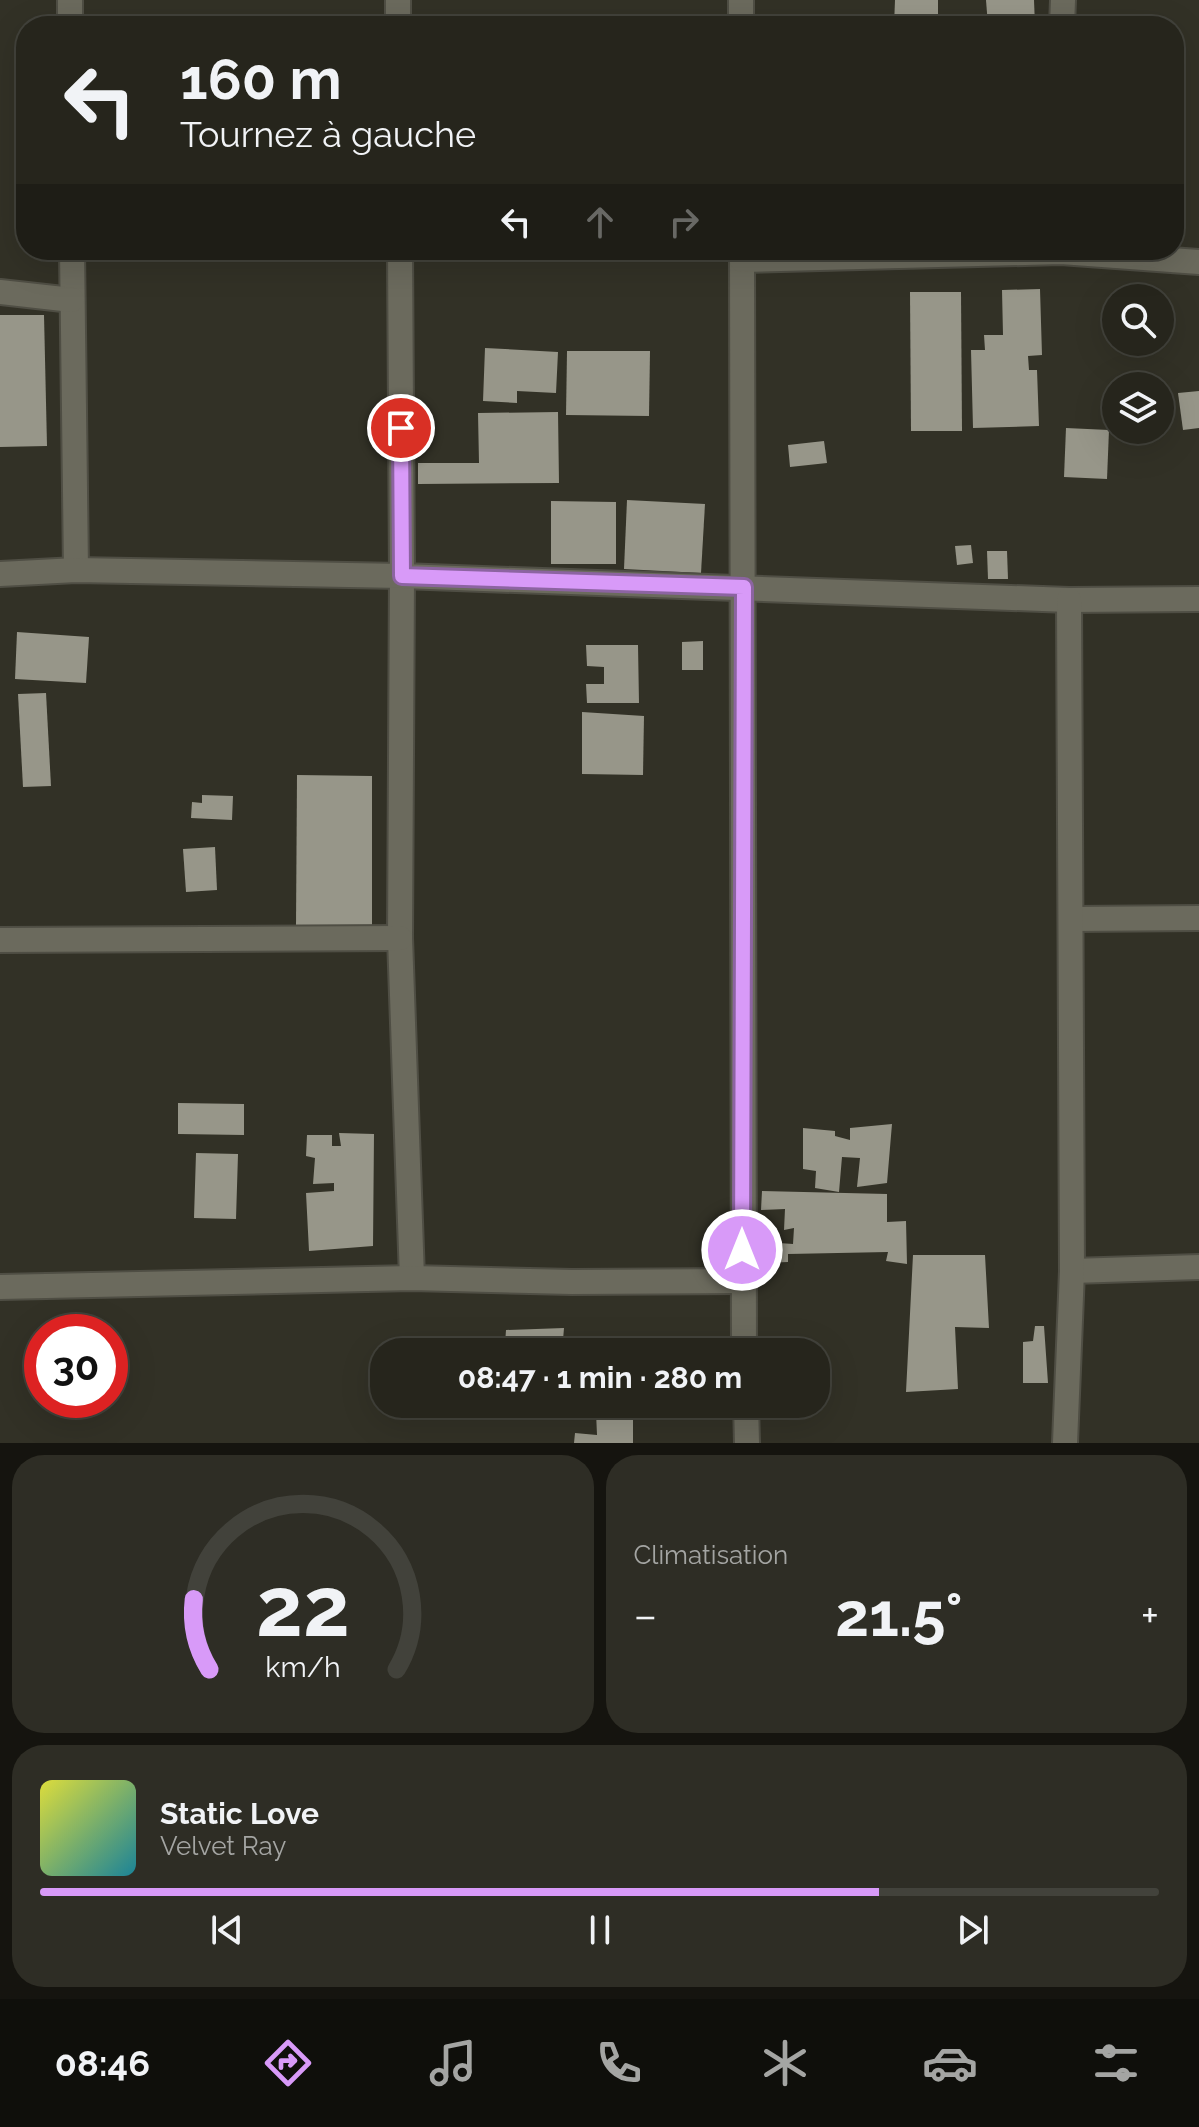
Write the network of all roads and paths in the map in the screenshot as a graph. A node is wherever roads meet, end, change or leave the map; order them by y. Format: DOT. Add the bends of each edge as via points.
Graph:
graph roads {
  1 [pos="72,260"];
  2 [pos="400,260"];
  3 [pos="742,260"];
  4 [pos="1174,260"];
  5 [pos="1199,262"];
  6 [pos="0,292"];
  7 [pos="72,300"];
  8 [pos="76,570"];
  9 [pos="0,574"];
  10 [pos="402,576"];
  11 [pos="744,587"];
  12 [pos="1199,599"];
  13 [pos="1069,600"];
  14 [pos="1199,918"];
  15 [pos="1072,919"];
  16 [pos="400,938"];
  17 [pos="0,940"];
  18 [pos="1199,1267"];
  19 [pos="1072,1271"];
  20 [pos="412,1278"];
  21 [pos="742,1281"];
  22 [pos="0,1287"];
  23 [pos="744,1338"];
  24 [pos="746,1418"];
  25 [pos="747,1443"];
  26 [pos="1065,1443"];
  1 -- 7 [label="street"];
  2 -- 10 [label="street"];
  3 -- 11 [label="street"];
  4 -- 5 [label="street"];
  6 -- 7 [label="street"];
  7 -- 8 [label="street"];
  8 -- 9 [label="street"];
  8 -- 10 [label="street"];
  10 -- 11 [label="street"];
  10 -- 16 [label="street"];
  11 -- 13 [label="street"];
  11 -- 21 [label="street"];
  12 -- 13 [label="street"];
  13 -- 15 [label="street"];
  14 -- 15 [label="street"];
  15 -- 19 [label="street"];
  16 -- 17 [label="street"];
  16 -- 20 [label="street"];
  18 -- 19 [label="street"];
  19 -- 26 [label="street"];
  20 -- 21 [label="street"];
  20 -- 22 [label="street"];
  21 -- 23 [label="street"];
  24 -- 25 [label="street"];
}
